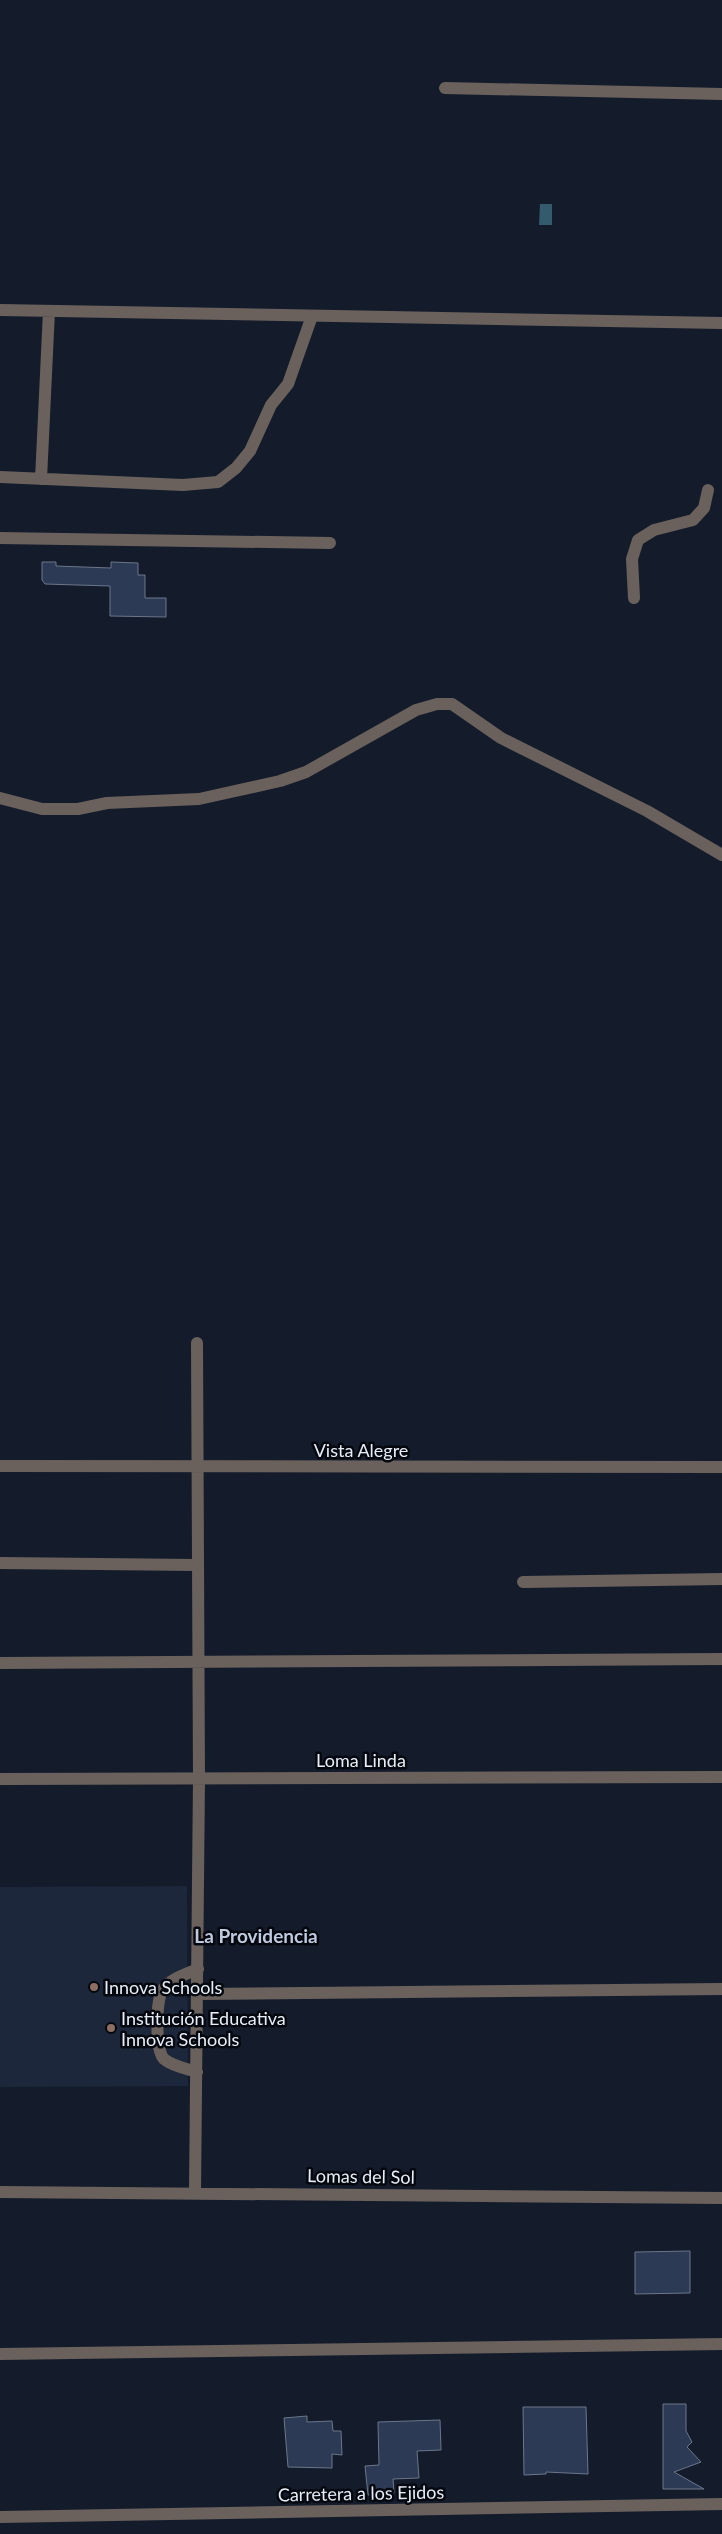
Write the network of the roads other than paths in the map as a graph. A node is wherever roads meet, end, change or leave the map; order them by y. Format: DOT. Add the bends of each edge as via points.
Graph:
graph roads {
  1 [pos="445,88"];
  2 [pos="722,94"];
  3 [pos="0,310"];
  4 [pos="49,311"];
  5 [pos="312,316"];
  6 [pos="722,324"];
  7 [pos="0,477"];
  8 [pos="42,479"];
  9 [pos="708,490"];
  10 [pos="0,538"];
  11 [pos="330,543"];
  12 [pos="634,598"];
  13 [pos="0,798"];
  14 [pos="722,855"];
  15 [pos="197,1343"];
  16 [pos="0,1466"];
  17 [pos="197,1467"];
  18 [pos="722,1467"];
  19 [pos="0,1564"];
  20 [pos="196,1565"];
  21 [pos="722,1580"];
  22 [pos="523,1582"];
  23 [pos="722,1659"];
  24 [pos="199,1661"];
  25 [pos="0,1662"];
  26 [pos="722,1777"];
  27 [pos="199,1778"];
  28 [pos="0,1779"];
  29 [pos="198,1969"];
  30 [pos="722,1989"];
  31 [pos="198,1994"];
  32 [pos="197,2072"];
  33 [pos="0,2192"];
  34 [pos="195,2192"];
  35 [pos="722,2198"];
  36 [pos="722,2344"];
  37 [pos="0,2354"];
  38 [pos="722,2504"];
  39 [pos="0,2516"];
  1 -- 2 [label="street"];
  3 -- 4 [label="street"];
  4 -- 5 [label="street"];
  4 -- 8 [label="street"];
  5 -- 6 [label="street"];
  5 -- 8 [label="street" via="292,375 271,405 250,451 218,482 183,485"];
  7 -- 8 [label="street"];
  9 -- 12 [label="street" via="704,508 693,520 654,530 638,540 632,560"];
  10 -- 11 [label="street"];
  13 -- 14 [label="street" via="42,809 78,809 107,803 200,798 306,772 416,710 452,704 501,738 647,811"];
  15 -- 17 [label="street"];
  16 -- 17 [label="street, Vista Alegre"];
  17 -- 18 [label="street, Vista Alegre"];
  17 -- 20 [label="street"];
  19 -- 20 [label="street"];
  20 -- 24 [label="street"];
  21 -- 22 [label="street"];
  23 -- 24 [label="street"];
  24 -- 25 [label="street"];
  24 -- 27 [label="street"];
  26 -- 27 [label="street, Loma Linda"];
  27 -- 28 [label="street, Loma Linda"];
  27 -- 29 [label="street"];
  29 -- 31 [label="street"];
  29 -- 32 [label="street" via="169,1983 158,2004 158,2049 162,2056 166,2061"];
  30 -- 31 [label="street"];
  31 -- 32 [label="street"];
  32 -- 34 [label="street"];
  33 -- 34 [label="street, Lomas del Sol"];
  34 -- 35 [label="street, Lomas del Sol"];
  36 -- 37 [label="street"];
  38 -- 39 [label="street, Carretera a los Ejidos"];
}
